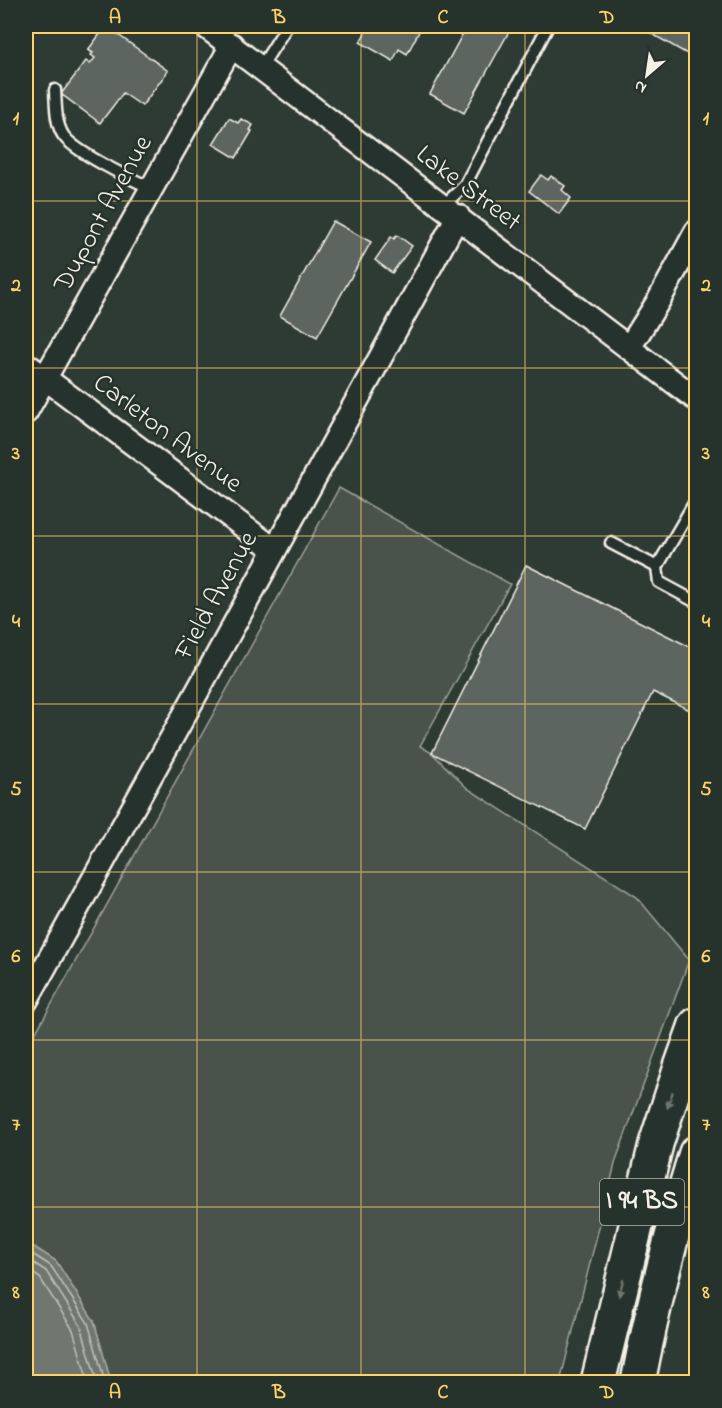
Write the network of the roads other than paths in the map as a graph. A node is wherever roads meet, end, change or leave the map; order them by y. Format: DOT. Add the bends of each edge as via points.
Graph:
graph roads {
  1 [pos="206,26"];
  2 [pos="287,26"];
  3 [pos="548,26"];
  4 [pos="232,45"];
  5 [pos="261,67"];
  6 [pos="55,90"];
  7 [pos="151,188"];
  8 [pos="450,211"];
  9 [pos="696,232"];
  10 [pos="629,348"];
  11 [pos="26,364"];
  12 [pos="44,378"];
  13 [pos="696,399"];
  14 [pos="26,411"];
  15 [pos="696,500"];
  16 [pos="611,543"];
  17 [pos="275,550"];
  18 [pos="657,567"];
  19 [pos="696,602"];
  20 [pos="26,1001"];
  21 [pos="696,1025"];
  22 [pos="696,1153"];
  23 [pos="598,1383"];
  24 [pos="638,1383"];
  1 -- 4 [label="street, Lake Street"];
  2 -- 5 [label="lane"];
  3 -- 8 [label="lane"];
  4 -- 5 [label="street, Lake Street"];
  4 -- 7 [label="street, Dupont Avenue"];
  5 -- 8 [label="street, Lake Street"];
  6 -- 7 [label="lane" via="56,115 70,143"];
  7 -- 12 [label="street, Dupont Avenue"];
  8 -- 10 [label="street, Lake Street"];
  8 -- 17 [label="street, Field Avenue"];
  9 -- 10 [label="street"];
  10 -- 13 [label="street, Lake Street"];
  11 -- 12 [label="street, Carleton Avenue"];
  12 -- 14 [label="street, Dupont Avenue"];
  12 -- 17 [label="street, Carleton Avenue"];
  15 -- 18 [label="lane"];
  16 -- 18 [label="lane"];
  17 -- 20 [label="street, Field Avenue"];
  18 -- 19 [label="lane" via="659,582"];
  21 -- 23 [label="highway, I 94 BS, one-way" via="656,1144"];
  22 -- 24 [label="highway, I 94 BS"];
}
